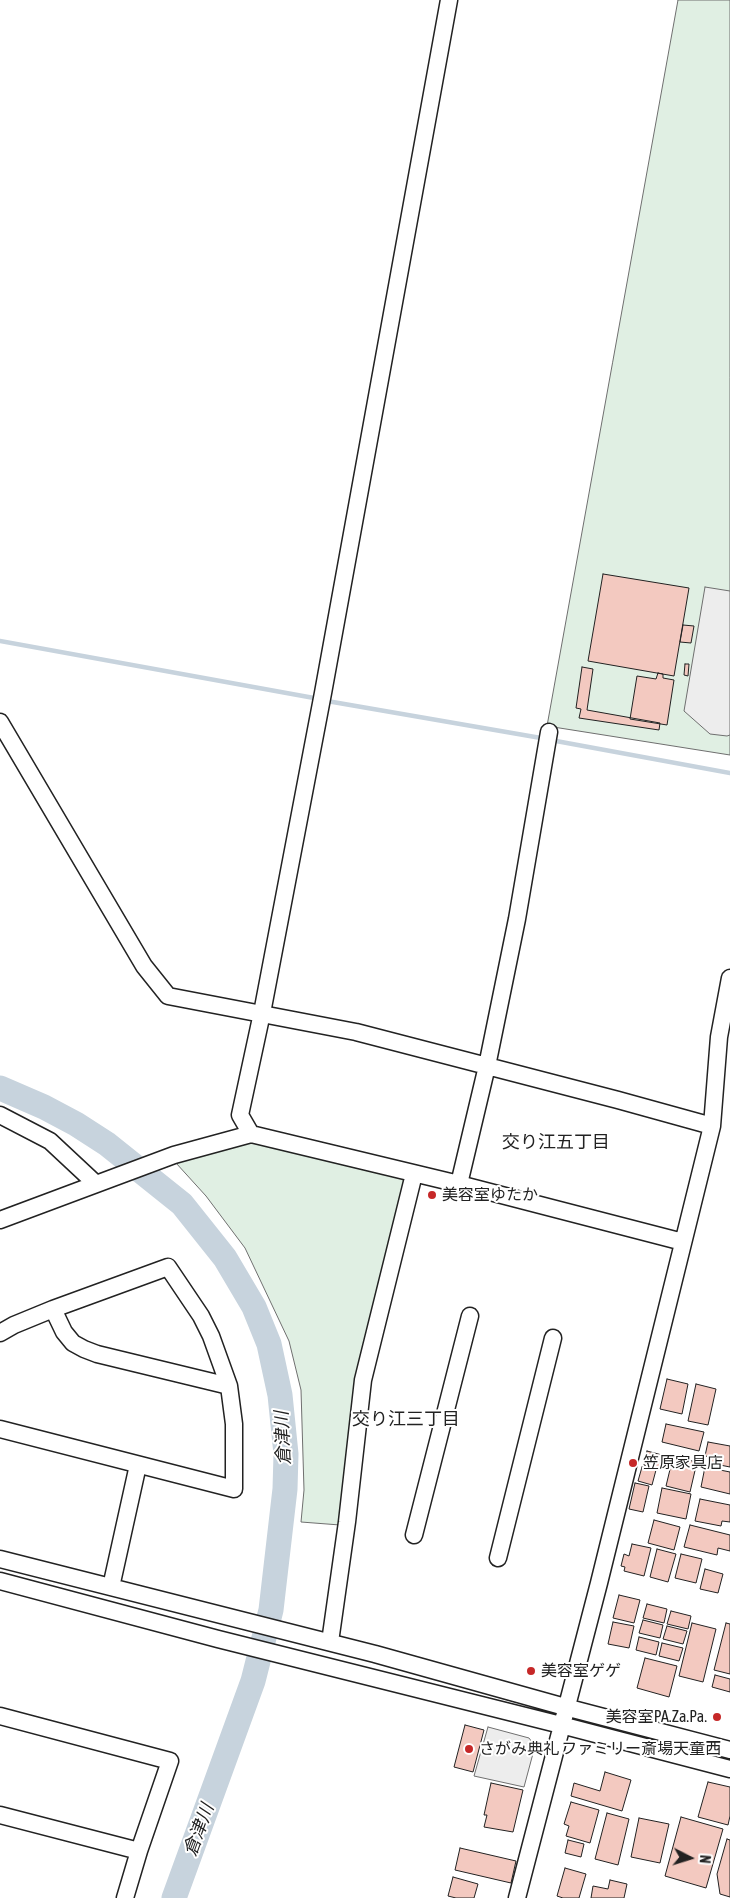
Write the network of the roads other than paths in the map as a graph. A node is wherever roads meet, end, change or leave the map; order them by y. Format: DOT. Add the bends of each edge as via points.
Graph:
graph roads {
  1 [pos="449,0"];
  2 [pos="0,722"];
  3 [pos="549,732"];
  4 [pos="730,978"];
  5 [pos="262,1013"];
  6 [pos="487,1066"];
  7 [pos="0,1115"];
  8 [pos="712,1126"];
  9 [pos="251,1134"];
  10 [pos="414,1174"];
  11 [pos="101,1181"];
  12 [pos="459,1184"];
  13 [pos="0,1220"];
  14 [pos="683,1242"];
  15 [pos="53,1309"];
  16 [pos="470,1316"];
  17 [pos="0,1333"];
  18 [pos="553,1338"];
  19 [pos="229,1386"];
  20 [pos="0,1429"];
  21 [pos="138,1465"];
  22 [pos="414,1535"];
  23 [pos="498,1558"];
  24 [pos="0,1559"];
  25 [pos="0,1581"];
  26 [pos="111,1587"];
  27 [pos="330,1642"];
  28 [pos="565,1707"];
  29 [pos="0,1716"];
  30 [pos="561,1724"];
  31 [pos="730,1750"];
  32 [pos="730,1769"];
  33 [pos="0,1815"];
  34 [pos="139,1851"];
  35 [pos="126,1898"];
  36 [pos="518,1898"];
  1 -- 5 [label="street"];
  2 -- 5 [label="street" via="144,966 168,996"];
  3 -- 6 [label="street" via="518,918"];
  4 -- 8 [label="street" via="720,1037"];
  5 -- 6 [label="street" via="356,1032"];
  5 -- 9 [label="street" via="240,1115"];
  6 -- 8 [label="street"];
  6 -- 12 [label="street"];
  7 -- 11 [label="street" via="50,1141"];
  8 -- 14 [label="street"];
  9 -- 10 [label="street"];
  9 -- 11 [label="street" via="174,1155"];
  10 -- 12 [label="street"];
  10 -- 27 [label="street" via="363,1380 348,1522"];
  11 -- 13 [label="street"];
  12 -- 14 [label="street"];
  14 -- 28 [label="street"];
  15 -- 17 [label="street"];
  15 -- 19 [label="street" via="64,1332 73,1343 84,1349"];
  15 -- 19 [label="street" via="168,1267 201,1316"];
  16 -- 22 [label="street"];
  18 -- 23 [label="street"];
  19 -- 21 [label="street" via="234,1489"];
  20 -- 21 [label="street"];
  21 -- 26 [label="street"];
  24 -- 26 [label="street"];
  25 -- 30 [label="street" via="218,1640"];
  26 -- 27 [label="street"];
  27 -- 28 [label="street"];
  28 -- 30 [label="street"];
  28 -- 31 [label="street"];
  29 -- 34 [label="street" via="170,1761"];
  30 -- 32 [label="street"];
  30 -- 36 [label="street"];
  33 -- 34 [label="street"];
  34 -- 35 [label="street"];
}
